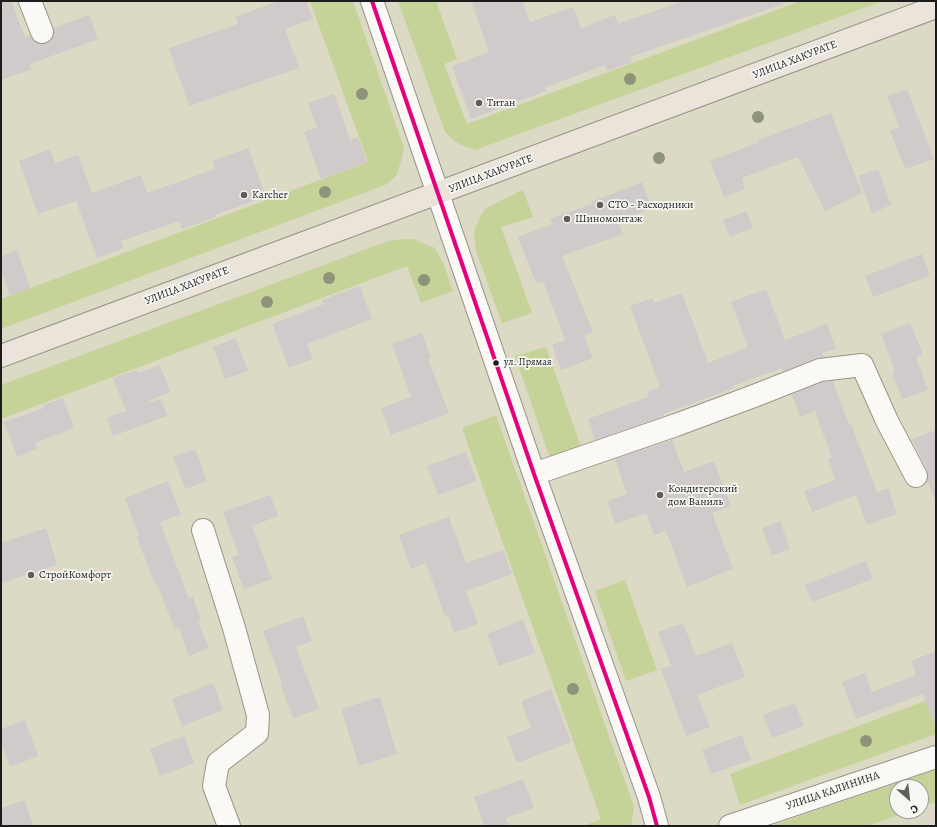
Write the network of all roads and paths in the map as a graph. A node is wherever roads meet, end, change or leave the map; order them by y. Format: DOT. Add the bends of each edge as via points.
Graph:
graph roads {
  1 [pos="30,1"];
  2 [pos="372,1"];
  3 [pos="936,7"];
  4 [pos="42,32"];
  5 [pos="438,194"];
  6 [pos="1,356"];
  7 [pos="534,474"];
  8 [pos="916,476"];
  9 [pos="203,530"];
  10 [pos="936,756"];
  11 [pos="229,826"];
  12 [pos="657,826"];
  13 [pos="730,826"];
  1 -- 4 [label="street"];
  2 -- 5 [label="street"];
  3 -- 5 [label="main road, УЛИЦА ХАКУРАТЕ"];
  5 -- 6 [label="main road, УЛИЦА ХАКУРАТЕ"];
  5 -- 7 [label="street"];
  7 -- 8 [label="street" via="676,425 820,370 862,365 887,421"];
  7 -- 12 [label="street" via="649,797"];
  9 -- 11 [label="street" via="258,714 257,733 218,763 214,786"];
  10 -- 13 [label="street, УЛИЦА КАЛИНИНА"];
}
